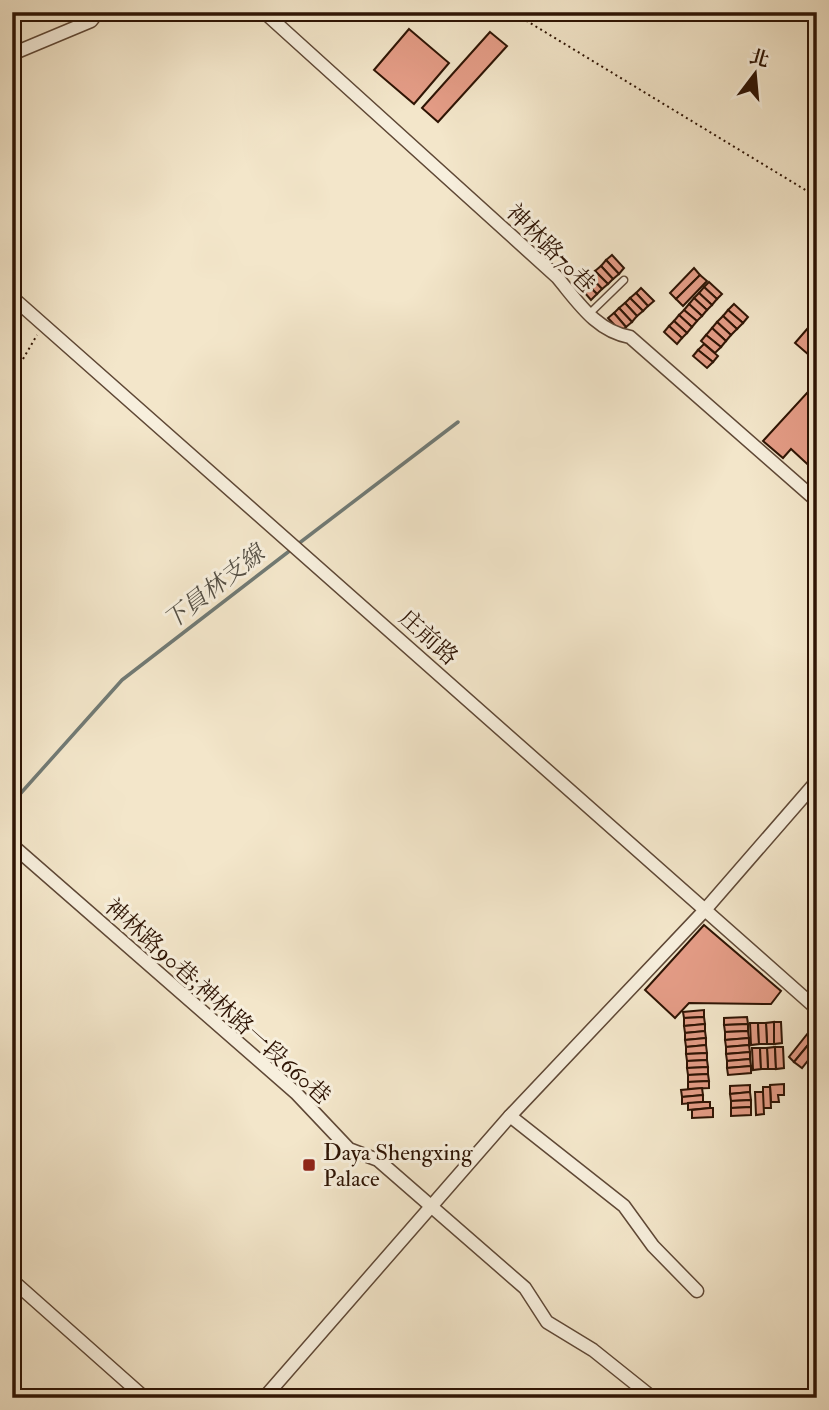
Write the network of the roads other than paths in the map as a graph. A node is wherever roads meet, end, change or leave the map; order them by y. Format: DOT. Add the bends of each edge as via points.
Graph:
graph roads {
  1 [pos="98,12"];
  2 [pos="264,12"];
  3 [pos="12,54"];
  4 [pos="624,281"];
  5 [pos="12,297"];
  6 [pos="588,315"];
  7 [pos="817,500"];
  8 [pos="817,781"];
  9 [pos="12,845"];
  10 [pos="704,911"];
  11 [pos="817,1009"];
  12 [pos="510,1115"];
  13 [pos="431,1207"];
  14 [pos="12,1280"];
  15 [pos="697,1291"];
  16 [pos="145,1398"];
  17 [pos="264,1398"];
  18 [pos="653,1398"];
  1 -- 3 [label="street" via="91,21"];
  2 -- 6 [label="street, 神林路70巷" via="557,277"];
  4 -- 6 [label="lane"];
  5 -- 10 [label="street, 庄前路"];
  6 -- 7 [label="street, 神林路70巷" via="614,334 630,337"];
  8 -- 10 [label="street"];
  9 -- 13 [label="street, 神林路90巷;神林路一段660巷" via="296,1093 349,1149 378,1160"];
  10 -- 11 [label="street, 庄前路"];
  10 -- 12 [label="street"];
  12 -- 13 [label="street"];
  12 -- 15 [label="street" via="624,1206 653,1247"];
  13 -- 17 [label="street"];
  13 -- 18 [label="street, 神林路90巷;神林路一段660巷" via="525,1288 547,1322 593,1350"];
  14 -- 16 [label="street"];
}
